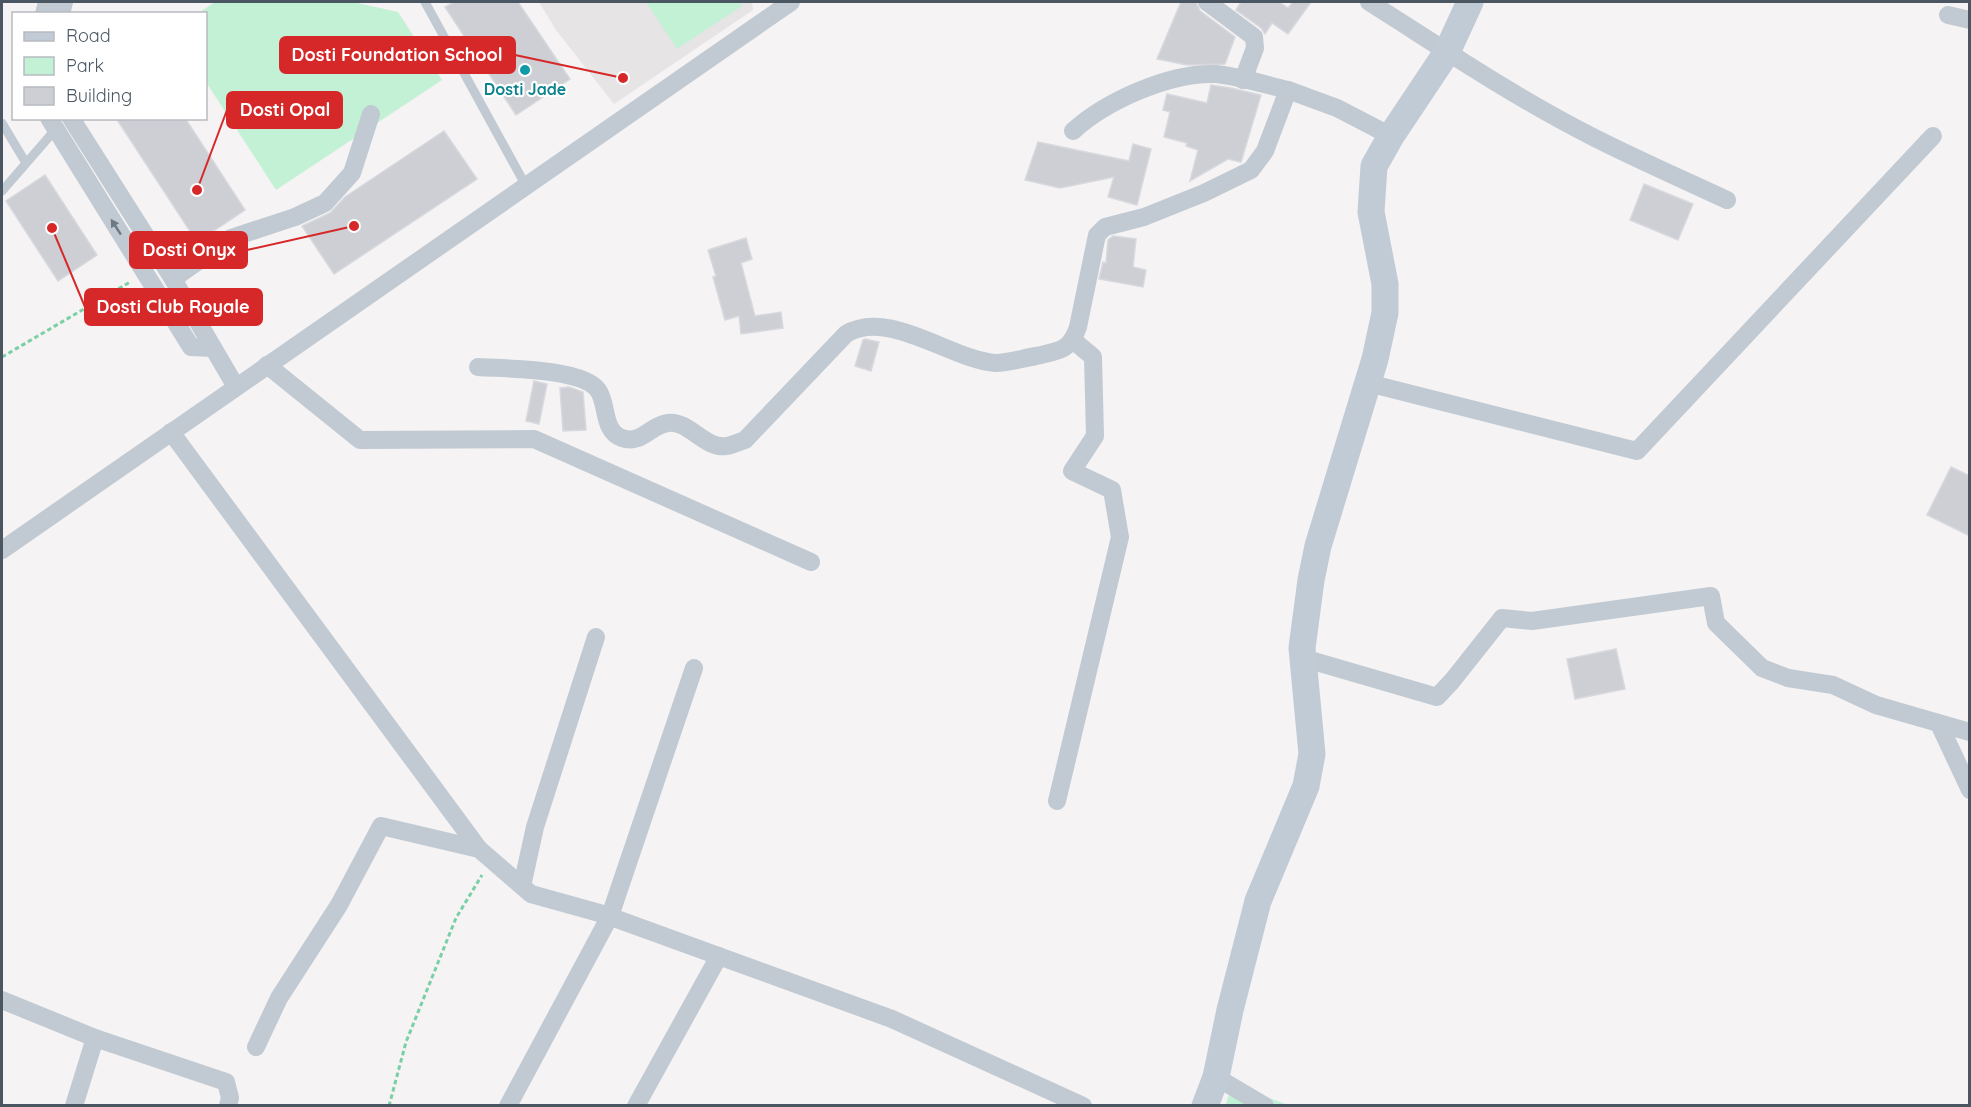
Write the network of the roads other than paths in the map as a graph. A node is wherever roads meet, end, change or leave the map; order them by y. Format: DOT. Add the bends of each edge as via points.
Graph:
graph roads {
  1 [pos="425,2"];
  2 [pos="791,2"];
  3 [pos="1207,2"];
  4 [pos="1369,2"];
  5 [pos="1470,2"];
  6 [pos="1948,15"];
  7 [pos="1970,20"];
  8 [pos="1447,52"];
  9 [pos="1244,80"];
  10 [pos="1288,90"];
  11 [pos="371,114"];
  12 [pos="72,120"];
  13 [pos="2,123"];
  14 [pos="52,124"];
  15 [pos="1072,131"];
  16 [pos="1391,136"];
  17 [pos="1934,136"];
  18 [pos="26,163"];
  19 [pos="525,186"];
  20 [pos="2,191"];
  21 [pos="1727,200"];
  22 [pos="173,279"];
  23 [pos="1074,341"];
  24 [pos="213,348"];
  25 [pos="267,365"];
  26 [pos="478,367"];
  27 [pos="1368,383"];
  28 [pos="236,387"];
  29 [pos="171,432"];
  30 [pos="2,550"];
  31 [pos="811,562"];
  32 [pos="596,637"];
  33 [pos="1304,658"];
  34 [pos="694,668"];
  35 [pos="1939,724"];
  36 [pos="1970,732"];
  37 [pos="1970,790"];
  38 [pos="1058,801"];
  39 [pos="485,854"];
  40 [pos="522,886"];
  41 [pos="610,916"];
  42 [pos="719,956"];
  43 [pos="2,1000"];
  44 [pos="95,1038"];
  45 [pos="256,1047"];
  46 [pos="1216,1077"];
  47 [pos="74,1106"];
  48 [pos="228,1106"];
  49 [pos="508,1106"];
  50 [pos="636,1106"];
  51 [pos="1083,1106"];
  52 [pos="1205,1106"];
  53 [pos="1265,1106"];
  1 -- 19 [label="lane"];
  2 -- 19 [label="street"];
  3 -- 9 [label="street" via="1254,37 1255,48"];
  4 -- 8 [label="street"];
  5 -- 8 [label="street"];
  6 -- 7 [label="street"];
  8 -- 16 [label="street"];
  8 -- 21 [label="street" via="1591,136"];
  9 -- 10 [label="street"];
  9 -- 15 [label="street" via="1217,74 1185,76 1122,98"];
  10 -- 16 [label="street" via="1337,108"];
  10 -- 23 [label="street" via="1265,151 1251,170 1144,217 1105,227 1096,235"];
  11 -- 22 [label="street" via="352,173 325,203 231,238"];
  12 -- 22 [label="street"];
  13 -- 18 [label="lane"];
  14 -- 18 [label="lane"];
  24 -- 14 [label="street, one-way" via="191,347"];
  16 -- 27 [label="street" via="1374,166 1371,212 1385,284 1385,313"];
  17 -- 27 [label="street" via="1637,451"];
  18 -- 20 [label="lane"];
  19 -- 25 [label="street"];
  22 -- 24 [label="street"];
  23 -- 26 [label="street" via="1057,352 996,363 910,333 857,327 744,440 726,446 715,445 678,424 667,423 640,438 620,438 612,430 599,391 587,381 570,374"];
  23 -- 38 [label="street" via="1093,357 1095,436 1072,471 1112,490 1120,537"];
  24 -- 28 [label="street"];
  25 -- 28 [label="street"];
  25 -- 31 [label="street" via="360,440 534,440"];
  27 -- 33 [label="street" via="1318,546 1302,648"];
  28 -- 29 [label="street"];
  29 -- 30 [label="street"];
  29 -- 39 [label="street"];
  32 -- 40 [label="street" via="535,827"];
  33 -- 35 [label="street" via="1437,697 1502,618 1532,621 1711,596 1716,623 1762,668 1788,678 1833,685 1876,705"];
  33 -- 46 [label="street" via="1312,754 1306,786 1258,901"];
  34 -- 41 [label="street"];
  35 -- 36 [label="street"];
  35 -- 37 [label="street"];
  39 -- 40 [label="street"];
  39 -- 45 [label="street" via="381,826 339,905 279,999"];
  40 -- 41 [label="street" via="531,894"];
  41 -- 42 [label="street"];
  41 -- 49 [label="street"];
  42 -- 50 [label="street"];
  42 -- 51 [label="street" via="892,1019"];
  43 -- 44 [label="street"];
  44 -- 47 [label="street"];
  44 -- 48 [label="street" via="226,1082"];
  46 -- 52 [label="street"];
  46 -- 53 [label="street"];
}
